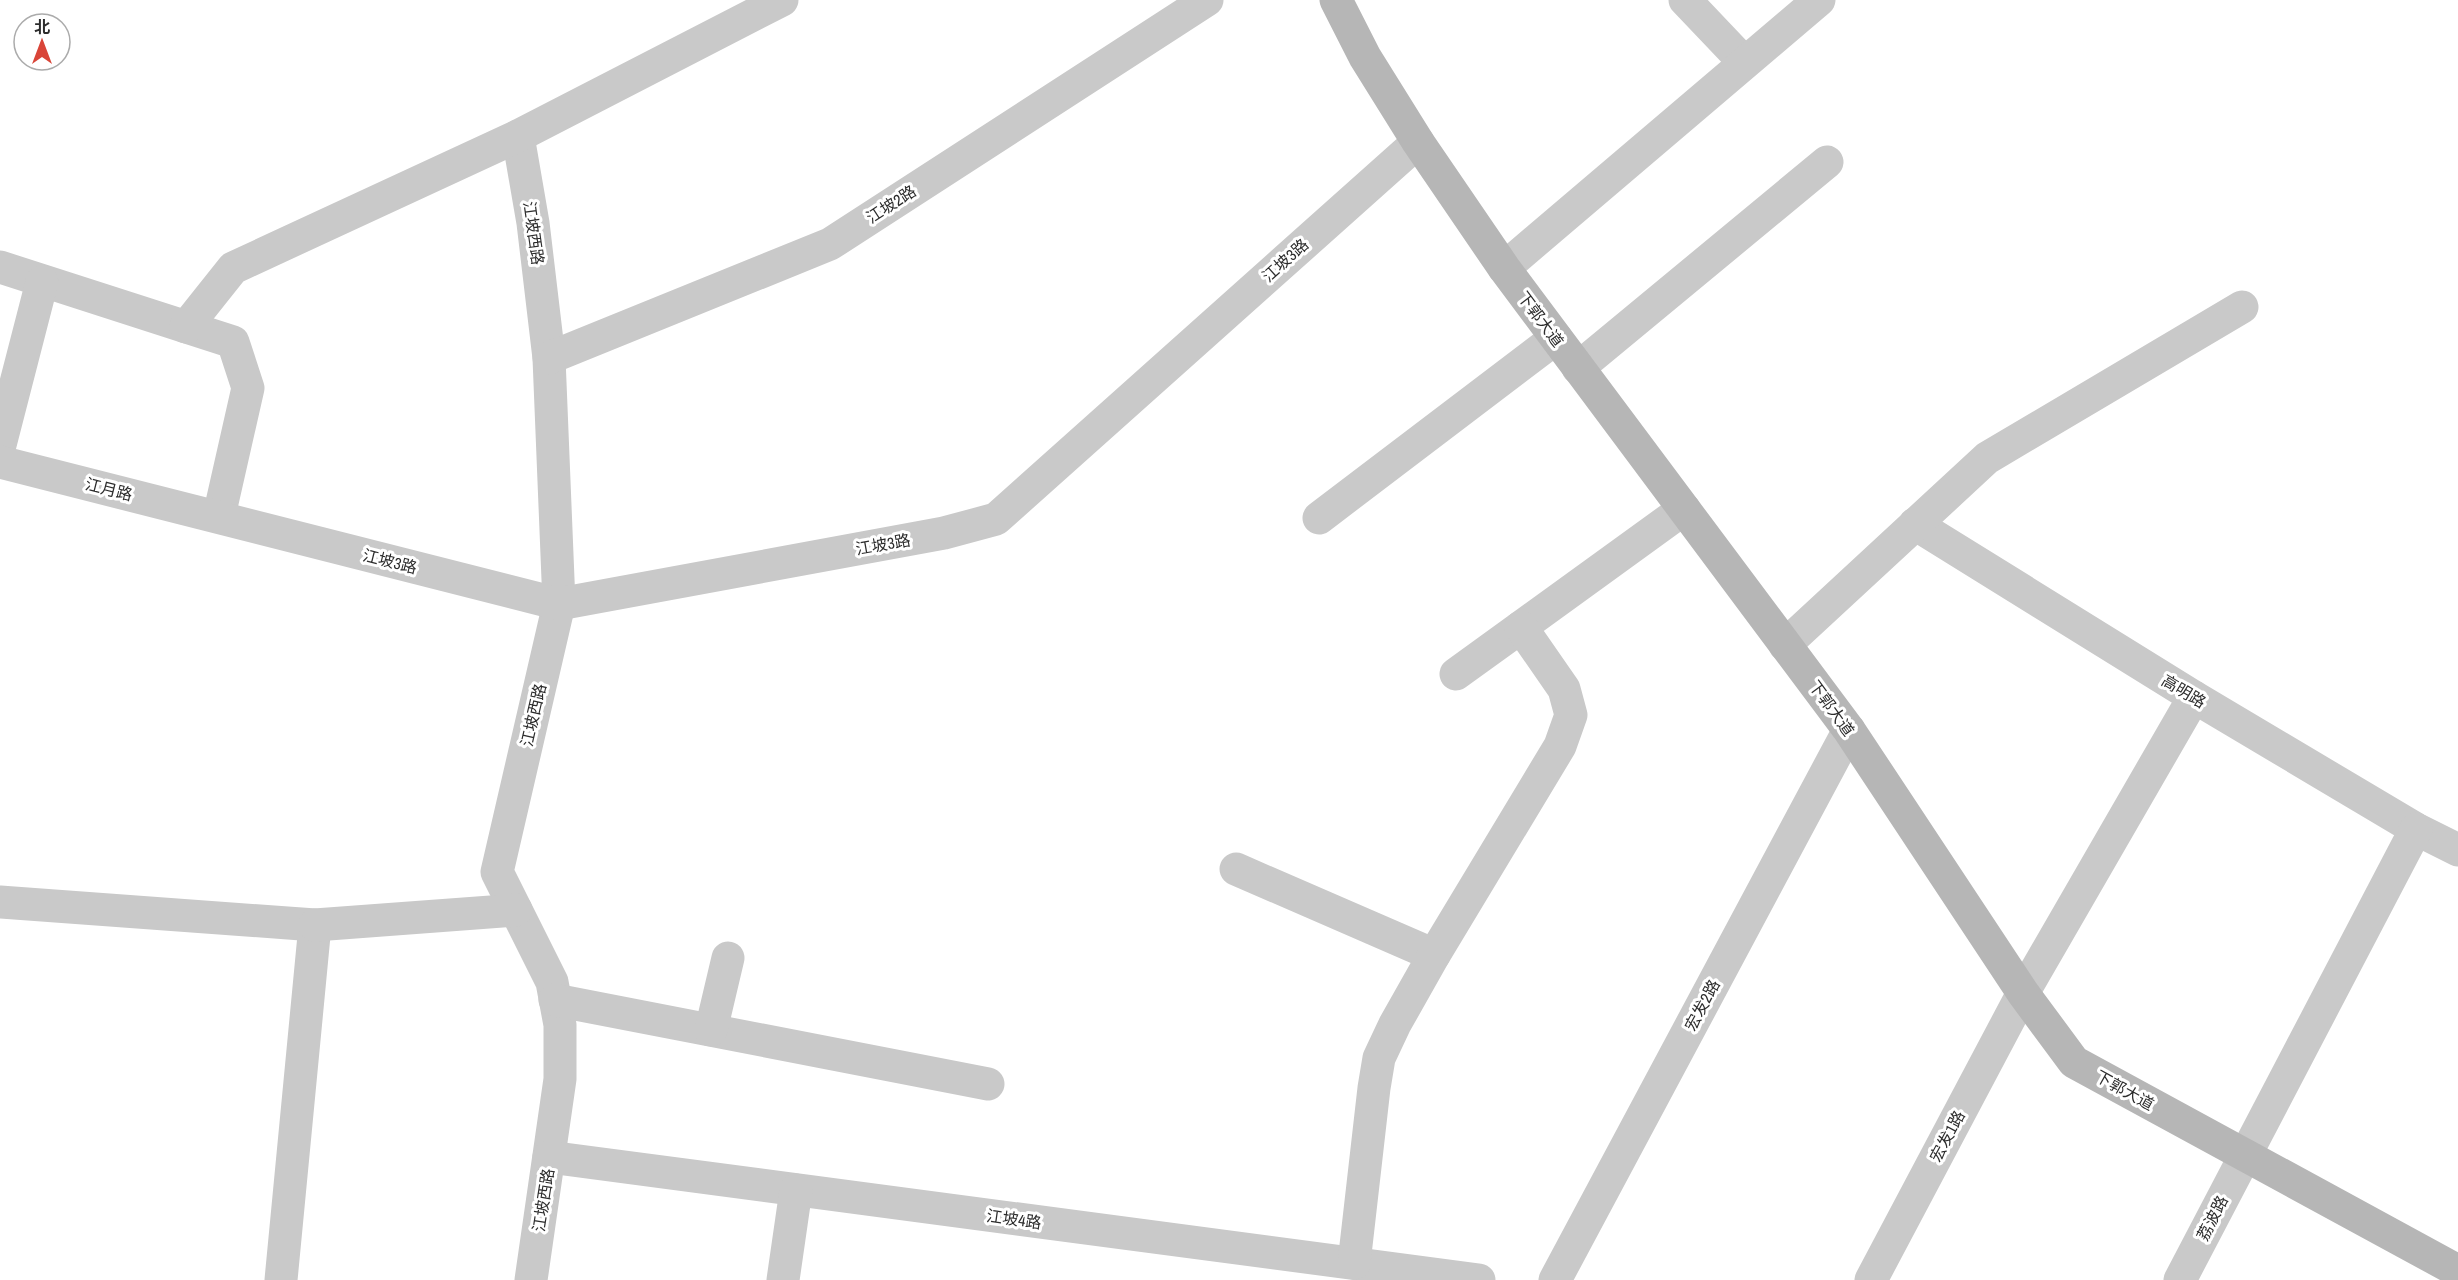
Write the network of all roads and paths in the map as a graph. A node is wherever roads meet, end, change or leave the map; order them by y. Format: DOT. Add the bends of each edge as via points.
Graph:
graph roads {
  1 [pos="782,0"];
  2 [pos="1207,0"];
  3 [pos="1336,0"];
  4 [pos="1685,0"];
  5 [pos="1819,0"];
  6 [pos="1744,62"];
  7 [pos="518,136"];
  8 [pos="1418,142"];
  9 [pos="1827,162"];
  10 [pos="0,267"];
  11 [pos="1504,268"];
  12 [pos="42,282"];
  13 [pos="2242,307"];
  14 [pos="186,327"];
  15 [pos="1556,339"];
  16 [pos="549,358"];
  17 [pos="1578,368"];
  18 [pos="0,445"];
  19 [pos="0,462"];
  20 [pos="1684,509"];
  21 [pos="219,516"];
  22 [pos="1319,518"];
  23 [pos="1915,525"];
  24 [pos="559,604"];
  25 [pos="1521,627"];
  26 [pos="1785,645"];
  27 [pos="1456,674"];
  28 [pos="2194,697"];
  29 [pos="1849,730"];
  30 [pos="2416,829"];
  31 [pos="2458,850"];
  32 [pos="1236,869"];
  33 [pos="0,902"];
  34 [pos="516,910"];
  35 [pos="315,925"];
  36 [pos="1434,955"];
  37 [pos="728,958"];
  38 [pos="2024,993"];
  39 [pos="555,1000"];
  40 [pos="711,1030"];
  41 [pos="988,1084"];
  42 [pos="2244,1156"];
  43 [pos="549,1157"];
  44 [pos="796,1190"];
  45 [pos="1354,1263"];
  46 [pos="1292,1268"];
  47 [pos="2458,1271"];
  48 [pos="281,1280"];
  49 [pos="531,1280"];
  50 [pos="783,1280"];
  51 [pos="1479,1280"];
  52 [pos="1555,1280"];
  53 [pos="1871,1280"];
  54 [pos="2180,1280"];
  1 -- 7 [label="street"];
  2 -- 16 [label="street, 江坡2路" via="830,244"];
  3 -- 8 [label="main road, 下郭大道" via="1365,57"];
  4 -- 6 [label="street"];
  5 -- 6 [label="street"];
  6 -- 11 [label="street"];
  7 -- 14 [label="street" via="233,268"];
  7 -- 16 [label="street, 江坡西路" via="534,223"];
  8 -- 11 [label="main road, 下郭大道"];
  8 -- 24 [label="street, 江坡3路" via="996,519 944,533"];
  9 -- 17 [label="street"];
  10 -- 12 [label="street"];
  11 -- 15 [label="main road, 下郭大道"];
  12 -- 14 [label="street"];
  12 -- 18 [label="street"];
  13 -- 23 [label="street" via="1987,458"];
  14 -- 21 [label="street" via="232,342 248,388"];
  15 -- 17 [label="main road, 下郭大道"];
  15 -- 22 [label="street"];
  16 -- 24 [label="street, 江坡西路"];
  17 -- 20 [label="main road, 下郭大道"];
  19 -- 21 [label="street, 江月路"];
  20 -- 25 [label="street"];
  20 -- 26 [label="main road, 下郭大道"];
  21 -- 24 [label="street, 江坡3路"];
  23 -- 26 [label="street"];
  23 -- 28 [label="street, 高明路"];
  24 -- 34 [label="street, 江坡西路" via="497,872"];
  25 -- 27 [label="street"];
  25 -- 36 [label="street" via="1564,689 1571,716 1560,746"];
  26 -- 29 [label="main road, 下郭大道"];
  28 -- 30 [label="street, 高明路"];
  28 -- 38 [label="street, 宏发1路"];
  29 -- 38 [label="main road, 下郭大道"];
  29 -- 52 [label="street, 宏发2路"];
  30 -- 31 [label="street, 高明路"];
  30 -- 42 [label="street, 荔波路"];
  32 -- 36 [label="street"];
  33 -- 35 [label="street"];
  34 -- 35 [label="street"];
  34 -- 39 [label="street, 江坡西路" via="552,982"];
  35 -- 48 [label="street"];
  36 -- 45 [label="street" via="1379,1058"];
  37 -- 40 [label="street"];
  38 -- 42 [label="main road, 下郭大道" via="2074,1062"];
  38 -- 53 [label="street, 宏发1路"];
  39 -- 40 [label="street"];
  39 -- 43 [label="street, 江坡西路" via="560,1025 560,1079"];
  40 -- 41 [label="street"];
  42 -- 47 [label="main road, 下郭大道"];
  42 -- 54 [label="street, 荔波路"];
  43 -- 44 [label="street, 江坡4路"];
  43 -- 49 [label="street, 江坡西路"];
  44 -- 46 [label="street, 江坡4路"];
  44 -- 50 [label="street"];
  45 -- 46 [label="street, 江坡4路"];
  45 -- 51 [label="street, 江坡4路"];
}
